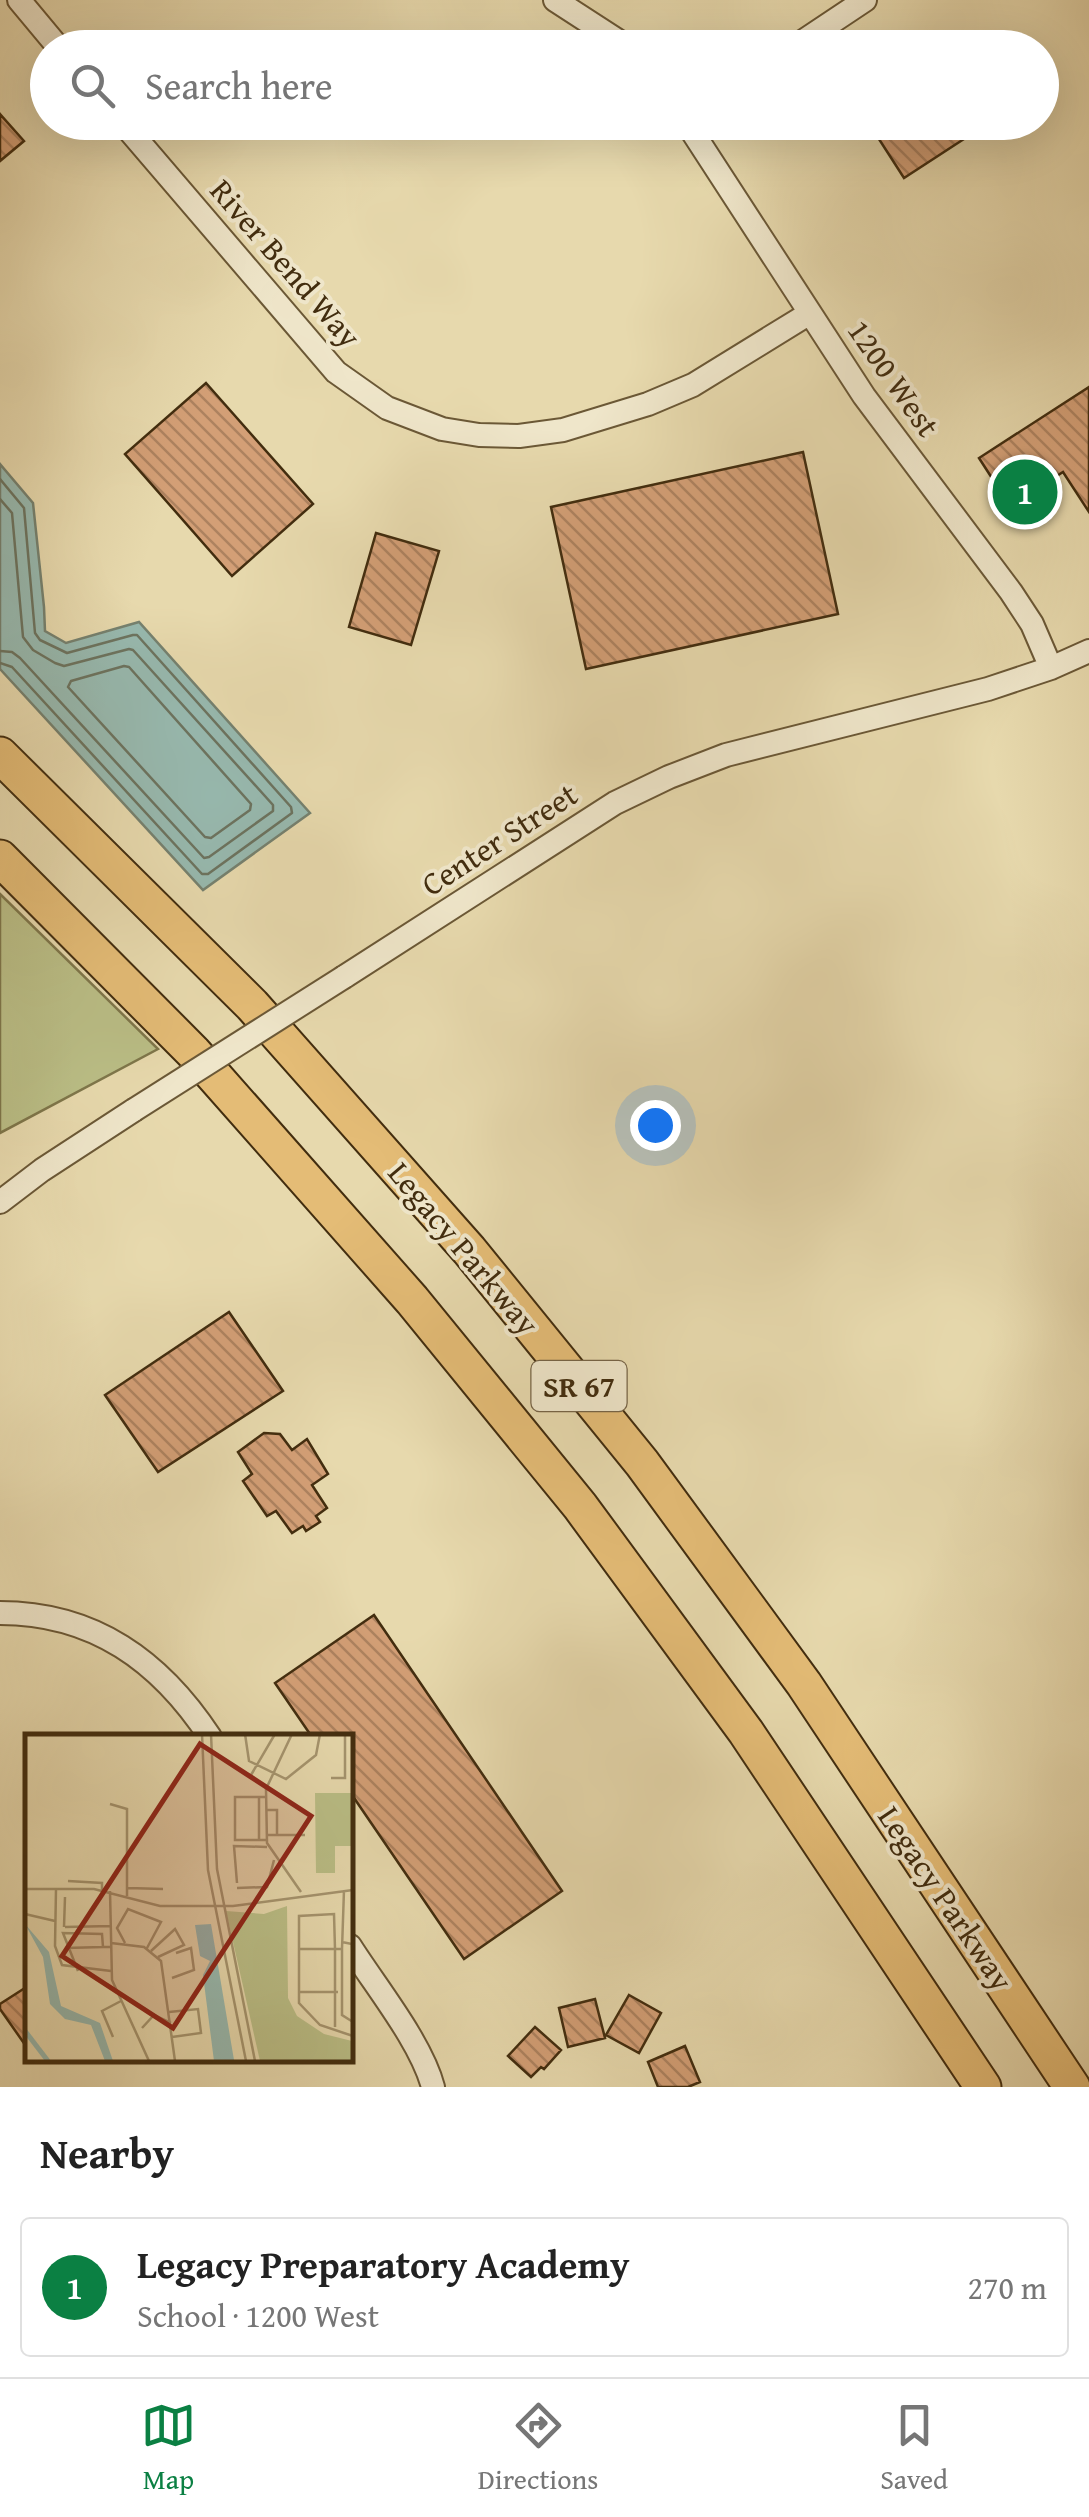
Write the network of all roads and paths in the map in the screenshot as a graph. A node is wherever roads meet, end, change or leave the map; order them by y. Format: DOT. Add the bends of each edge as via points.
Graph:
graph roads {
  1 [pos="19,0"];
  2 [pos="555,0"];
  3 [pos="866,0"];
  4 [pos="44,30"];
  5 [pos="601,30"];
  6 [pos="820,30"];
  7 [pos="137,140"];
  8 [pos="698,140"];
  9 [pos="810,313"];
  10 [pos="1089,650"];
  11 [pos="1051,668"];
  12 [pos="0,755"];
  13 [pos="0,858"];
  14 [pos="0,1202"];
  15 [pos="0,1613"];
  16 [pos="208,1734"];
  17 [pos="352,1949"];
  18 [pos="433,2087"];
  19 [pos="982,2087"];
  20 [pos="1072,2087"];
  1 -- 4 [label="street"];
  2 -- 5 [label="street"];
  3 -- 6 [label="street"];
  7 -- 9 [label="street, River Bend Way" via="336,372 387,408 442,429 519,436 648,404 693,385"];
  8 -- 9 [label="street, 1200 West"];
  9 -- 11 [label="street, 1200 West" via="1012,592"];
  10 -- 11 [label="street, Center Street"];
  11 -- 14 [label="street, Center Street, bridge" via="726,755 642,788"];
  12 -- 20 [label="highway, Legacy Parkway / SR 67" via="264,1019 469,1250 642,1463 804,1684"];
  13 -- 19 [label="highway, SR 67" via="206,1066 412,1300 580,1506 746,1732"];
  15 -- 16 [label="street" via="59,1619 131,1651 175,1689"];
  17 -- 18 [label="street" via="418,2050"];
}
